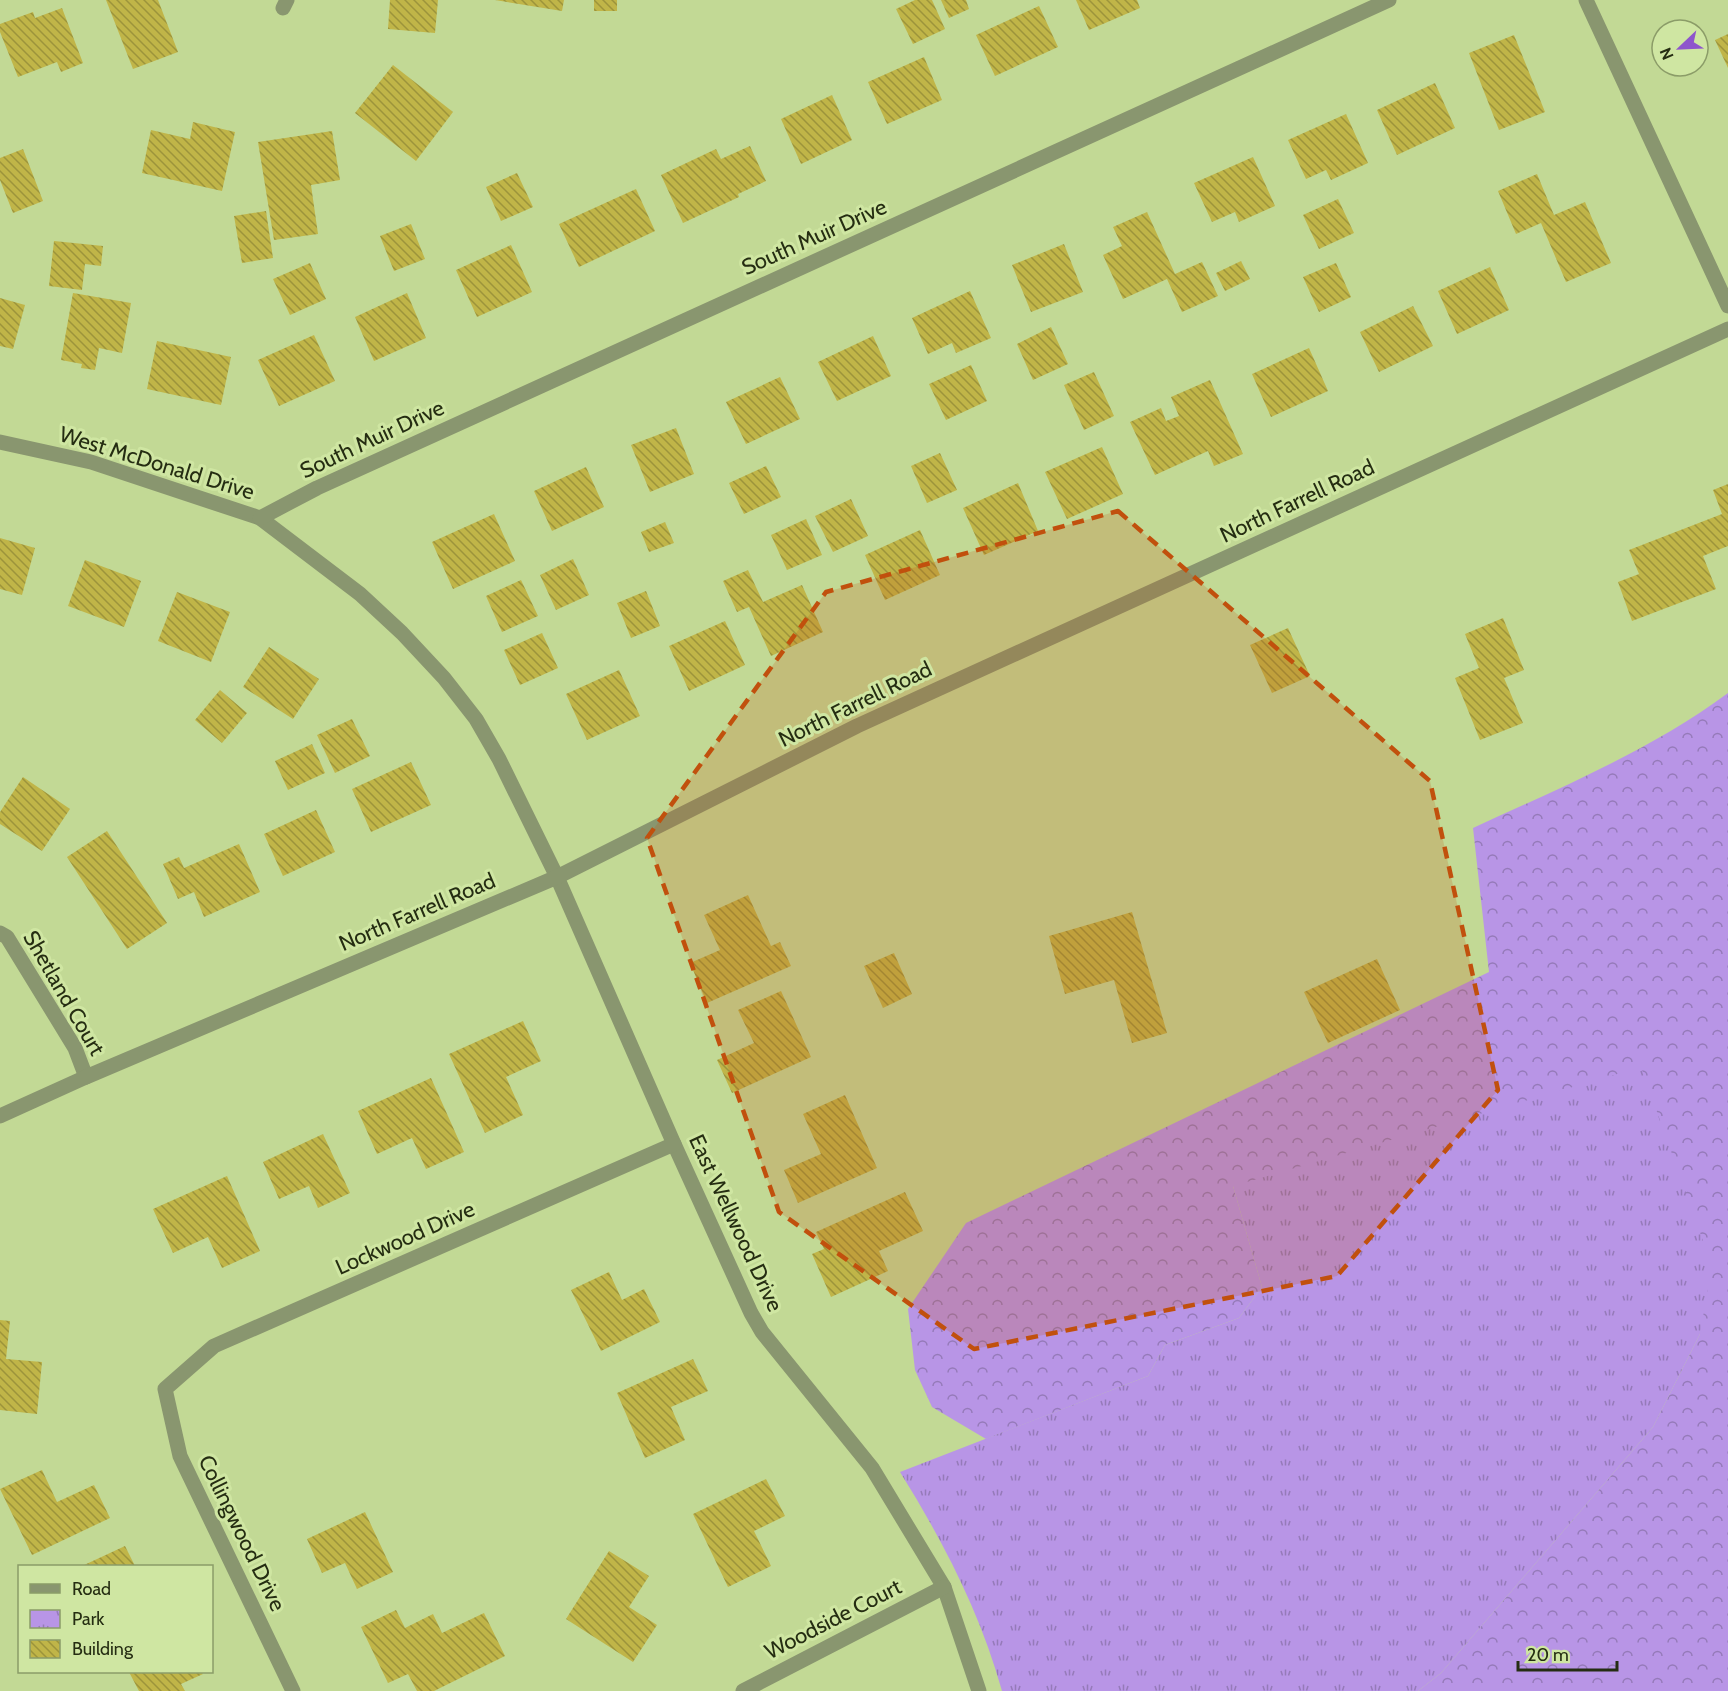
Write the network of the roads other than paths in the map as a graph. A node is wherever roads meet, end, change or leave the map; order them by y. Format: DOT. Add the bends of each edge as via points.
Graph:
graph roads {
  1 [pos="1389,0"];
  2 [pos="1586,0"];
  3 [pos="1728,306"];
  4 [pos="1728,329"];
  5 [pos="0,442"];
  6 [pos="260,518"];
  7 [pos="557,877"];
  8 [pos="0,933"];
  9 [pos="86,1077"];
  10 [pos="0,1116"];
  11 [pos="674,1144"];
  12 [pos="165,1389"];
  13 [pos="944,1587"];
  14 [pos="293,1691"];
  15 [pos="743,1691"];
  16 [pos="980,1691"];
  1 -- 6 [label="street, South Muir Drive" via="317,488"];
  2 -- 3 [label="street"];
  4 -- 7 [label="street, North Farrell Road" via="857,726"];
  5 -- 6 [label="street, West McDonald Drive" via="91,462"];
  6 -- 7 [label="street, West McDonald Drive" via="360,594 444,678 476,719 499,759"];
  7 -- 9 [label="street, North Farrell Road"];
  7 -- 11 [label="street, East Wellwood Drive"];
  8 -- 9 [label="street, Shetland Court" via="8,937 75,1048"];
  9 -- 10 [label="street, North Farrell Road"];
  11 -- 12 [label="street, Lockwood Drive" via="214,1346"];
  11 -- 13 [label="street, East Wellwood Drive" via="762,1332 872,1468"];
  12 -- 14 [label="street, Collingwood Drive" via="180,1456"];
  13 -- 15 [label="street, Woodside Court"];
  13 -- 16 [label="street, East Wellwood Drive"];
}
